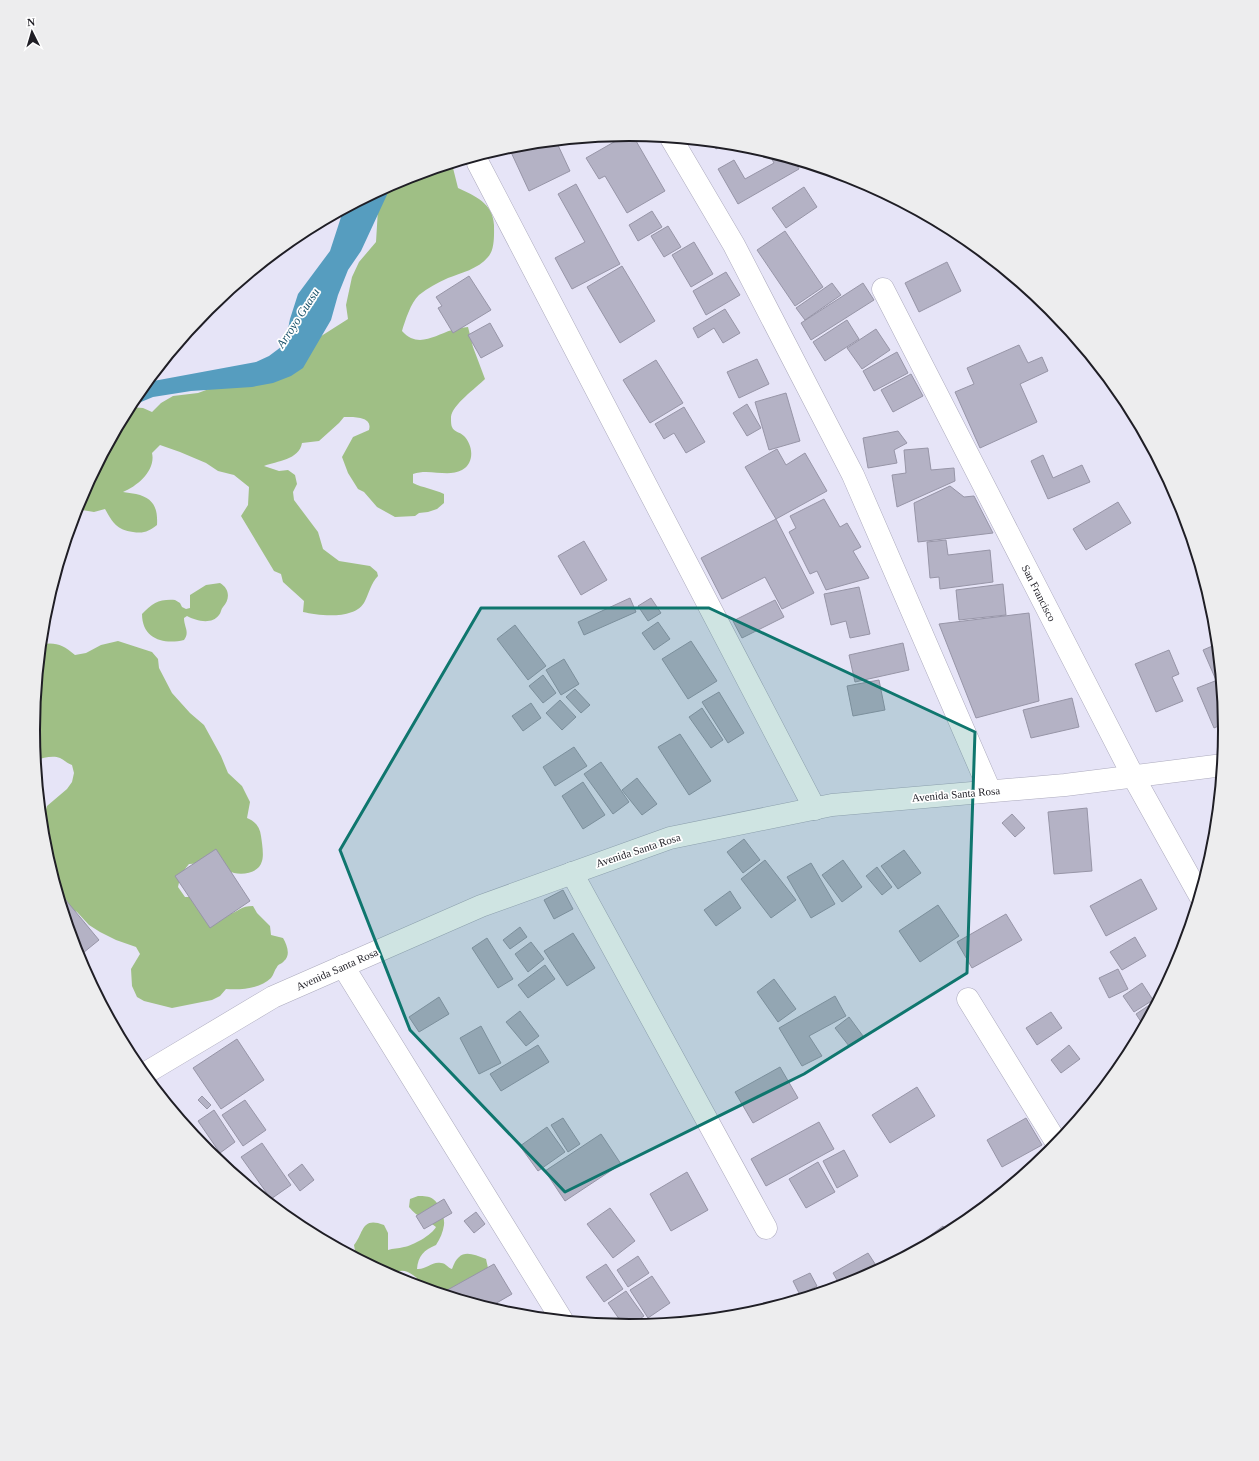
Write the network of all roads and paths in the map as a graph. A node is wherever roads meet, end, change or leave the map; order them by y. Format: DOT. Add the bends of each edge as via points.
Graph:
graph roads {
  1 [pos="674,143"];
  2 [pos="478,163"];
  3 [pos="883,289"];
  4 [pos="1218,766"];
  5 [pos="1133,776"];
  6 [pos="990,791"];
  7 [pos="815,808"];
  8 [pos="572,873"];
  9 [pos="1197,890"];
  10 [pos="343,966"];
  11 [pos="968,999"];
  12 [pos="149,1071"];
  13 [pos="1058,1135"];
  14 [pos="766,1228"];
  15 [pos="559,1316"];
  1 -- 6 [label="street" via="734,245 852,475"];
  2 -- 7 [label="street"];
  3 -- 5 [label="street, San Francisco"];
  4 -- 5 [label="street, Avenida Santa Rosa"];
  5 -- 6 [label="street, Avenida Santa Rosa"];
  5 -- 9 [label="street, San Francisco"];
  6 -- 7 [label="street, Avenida Santa Rosa"];
  7 -- 8 [label="street, Avenida Santa Rosa" via="670,838"];
  8 -- 10 [label="street, Avenida Santa Rosa" via="481,906"];
  8 -- 14 [label="street"];
  10 -- 12 [label="street, Avenida Santa Rosa" via="273,997"];
  10 -- 15 [label="street"];
  11 -- 13 [label="street"];
}
